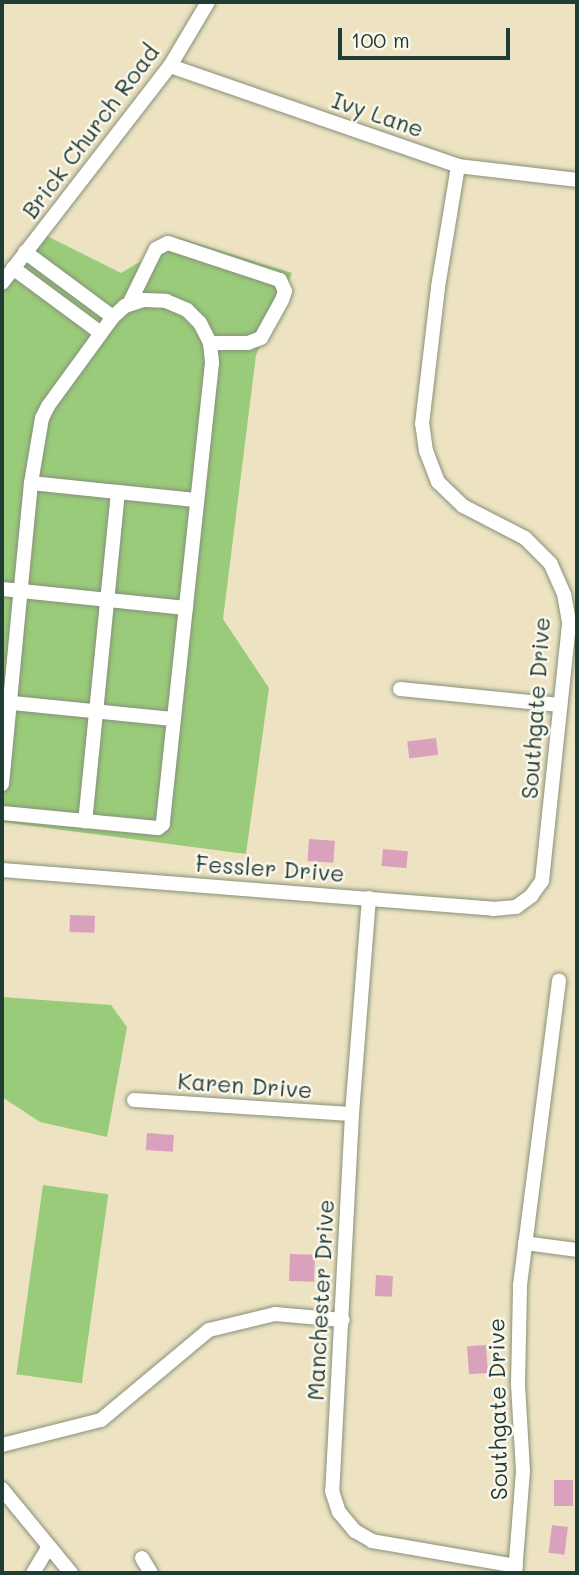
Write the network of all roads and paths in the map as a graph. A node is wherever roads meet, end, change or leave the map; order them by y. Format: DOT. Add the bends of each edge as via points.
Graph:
graph roads {
  1 [pos="208,2"];
  2 [pos="170,66"];
  3 [pos="458,166"];
  4 [pos="577,180"];
  5 [pos="26,252"];
  6 [pos="13,268"];
  7 [pos="2,283"];
  8 [pos="129,304"];
  9 [pos="113,317"];
  10 [pos="101,333"];
  11 [pos="210,343"];
  12 [pos="31,483"];
  13 [pos="118,492"];
  14 [pos="196,500"];
  15 [pos="2,589"];
  16 [pos="21,590"];
  17 [pos="107,600"];
  18 [pos="186,608"];
  19 [pos="400,689"];
  20 [pos="6,703"];
  21 [pos="560,705"];
  22 [pos="95,713"];
  23 [pos="173,719"];
  24 [pos="2,784"];
  25 [pos="2,813"];
  26 [pos="85,821"];
  27 [pos="2,870"];
  28 [pos="531,896"];
  29 [pos="369,898"];
  30 [pos="559,980"];
  31 [pos="134,1100"];
  32 [pos="352,1114"];
  33 [pos="525,1243"];
  34 [pos="577,1250"];
  35 [pos="343,1320"];
  36 [pos="2,1445"];
  37 [pos="2,1489"];
  38 [pos="48,1546"];
  39 [pos="142,1559"];
  40 [pos="516,1570"];
  41 [pos="33,1573"];
  42 [pos="71,1573"];
  43 [pos="151,1573"];
  1 -- 2 [label="street, Brick Church Road"];
  2 -- 3 [label="street, Ivy Lane"];
  2 -- 5 [label="street, Brick Church Road"];
  3 -- 4 [label="street, Ivy Lane"];
  3 -- 21 [label="street, Southgate Drive" via="422,424 426,451 438,482 463,506 525,538 550,563 564,594 569,622"];
  5 -- 6 [label="street, Brick Church Road"];
  5 -- 9 [label="street"];
  6 -- 7 [label="street, Brick Church Road"];
  6 -- 10 [label="street"];
  8 -- 9 [label="street"];
  8 -- 11 [label="street" via="166,300 187,310"];
  8 -- 11 [label="street" via="156,249 168,243 280,280 285,291 261,338 248,343"];
  9 -- 10 [label="street"];
  10 -- 12 [label="street" via="48,405"];
  11 -- 14 [label="street" via="212,363"];
  12 -- 13 [label="street"];
  12 -- 16 [label="street"];
  13 -- 14 [label="street"];
  13 -- 17 [label="street"];
  14 -- 18 [label="street"];
  15 -- 16 [label="street"];
  16 -- 17 [label="street"];
  16 -- 20 [label="street"];
  17 -- 18 [label="street"];
  17 -- 22 [label="street"];
  18 -- 23 [label="street"];
  19 -- 21 [label="street"];
  20 -- 22 [label="street"];
  20 -- 24 [label="street"];
  21 -- 28 [label="street, Southgate Drive" via="544,870"];
  22 -- 23 [label="street"];
  22 -- 26 [label="street"];
  23 -- 26 [label="street" via="163,824 158,828"];
  25 -- 26 [label="street"];
  27 -- 29 [label="street, Fessler Drive"];
  28 -- 29 [label="street, Fessler Drive" via="516,907 493,909"];
  29 -- 32 [label="street, Manchester Drive"];
  30 -- 33 [label="street, Southgate Drive"];
  31 -- 32 [label="street, Karen Drive"];
  32 -- 35 [label="street, Manchester Drive"];
  33 -- 34 [label="street"];
  33 -- 40 [label="street, Southgate Drive" via="518,1325 523,1471"];
  35 -- 36 [label="street" via="275,1314 209,1330 101,1420"];
  35 -- 40 [label="street, Manchester Drive" via="332,1491 339,1513 372,1541"];
  37 -- 38 [label="street"];
  38 -- 41 [label="street"];
  38 -- 42 [label="street"];
  39 -- 43 [label="street"];
}
